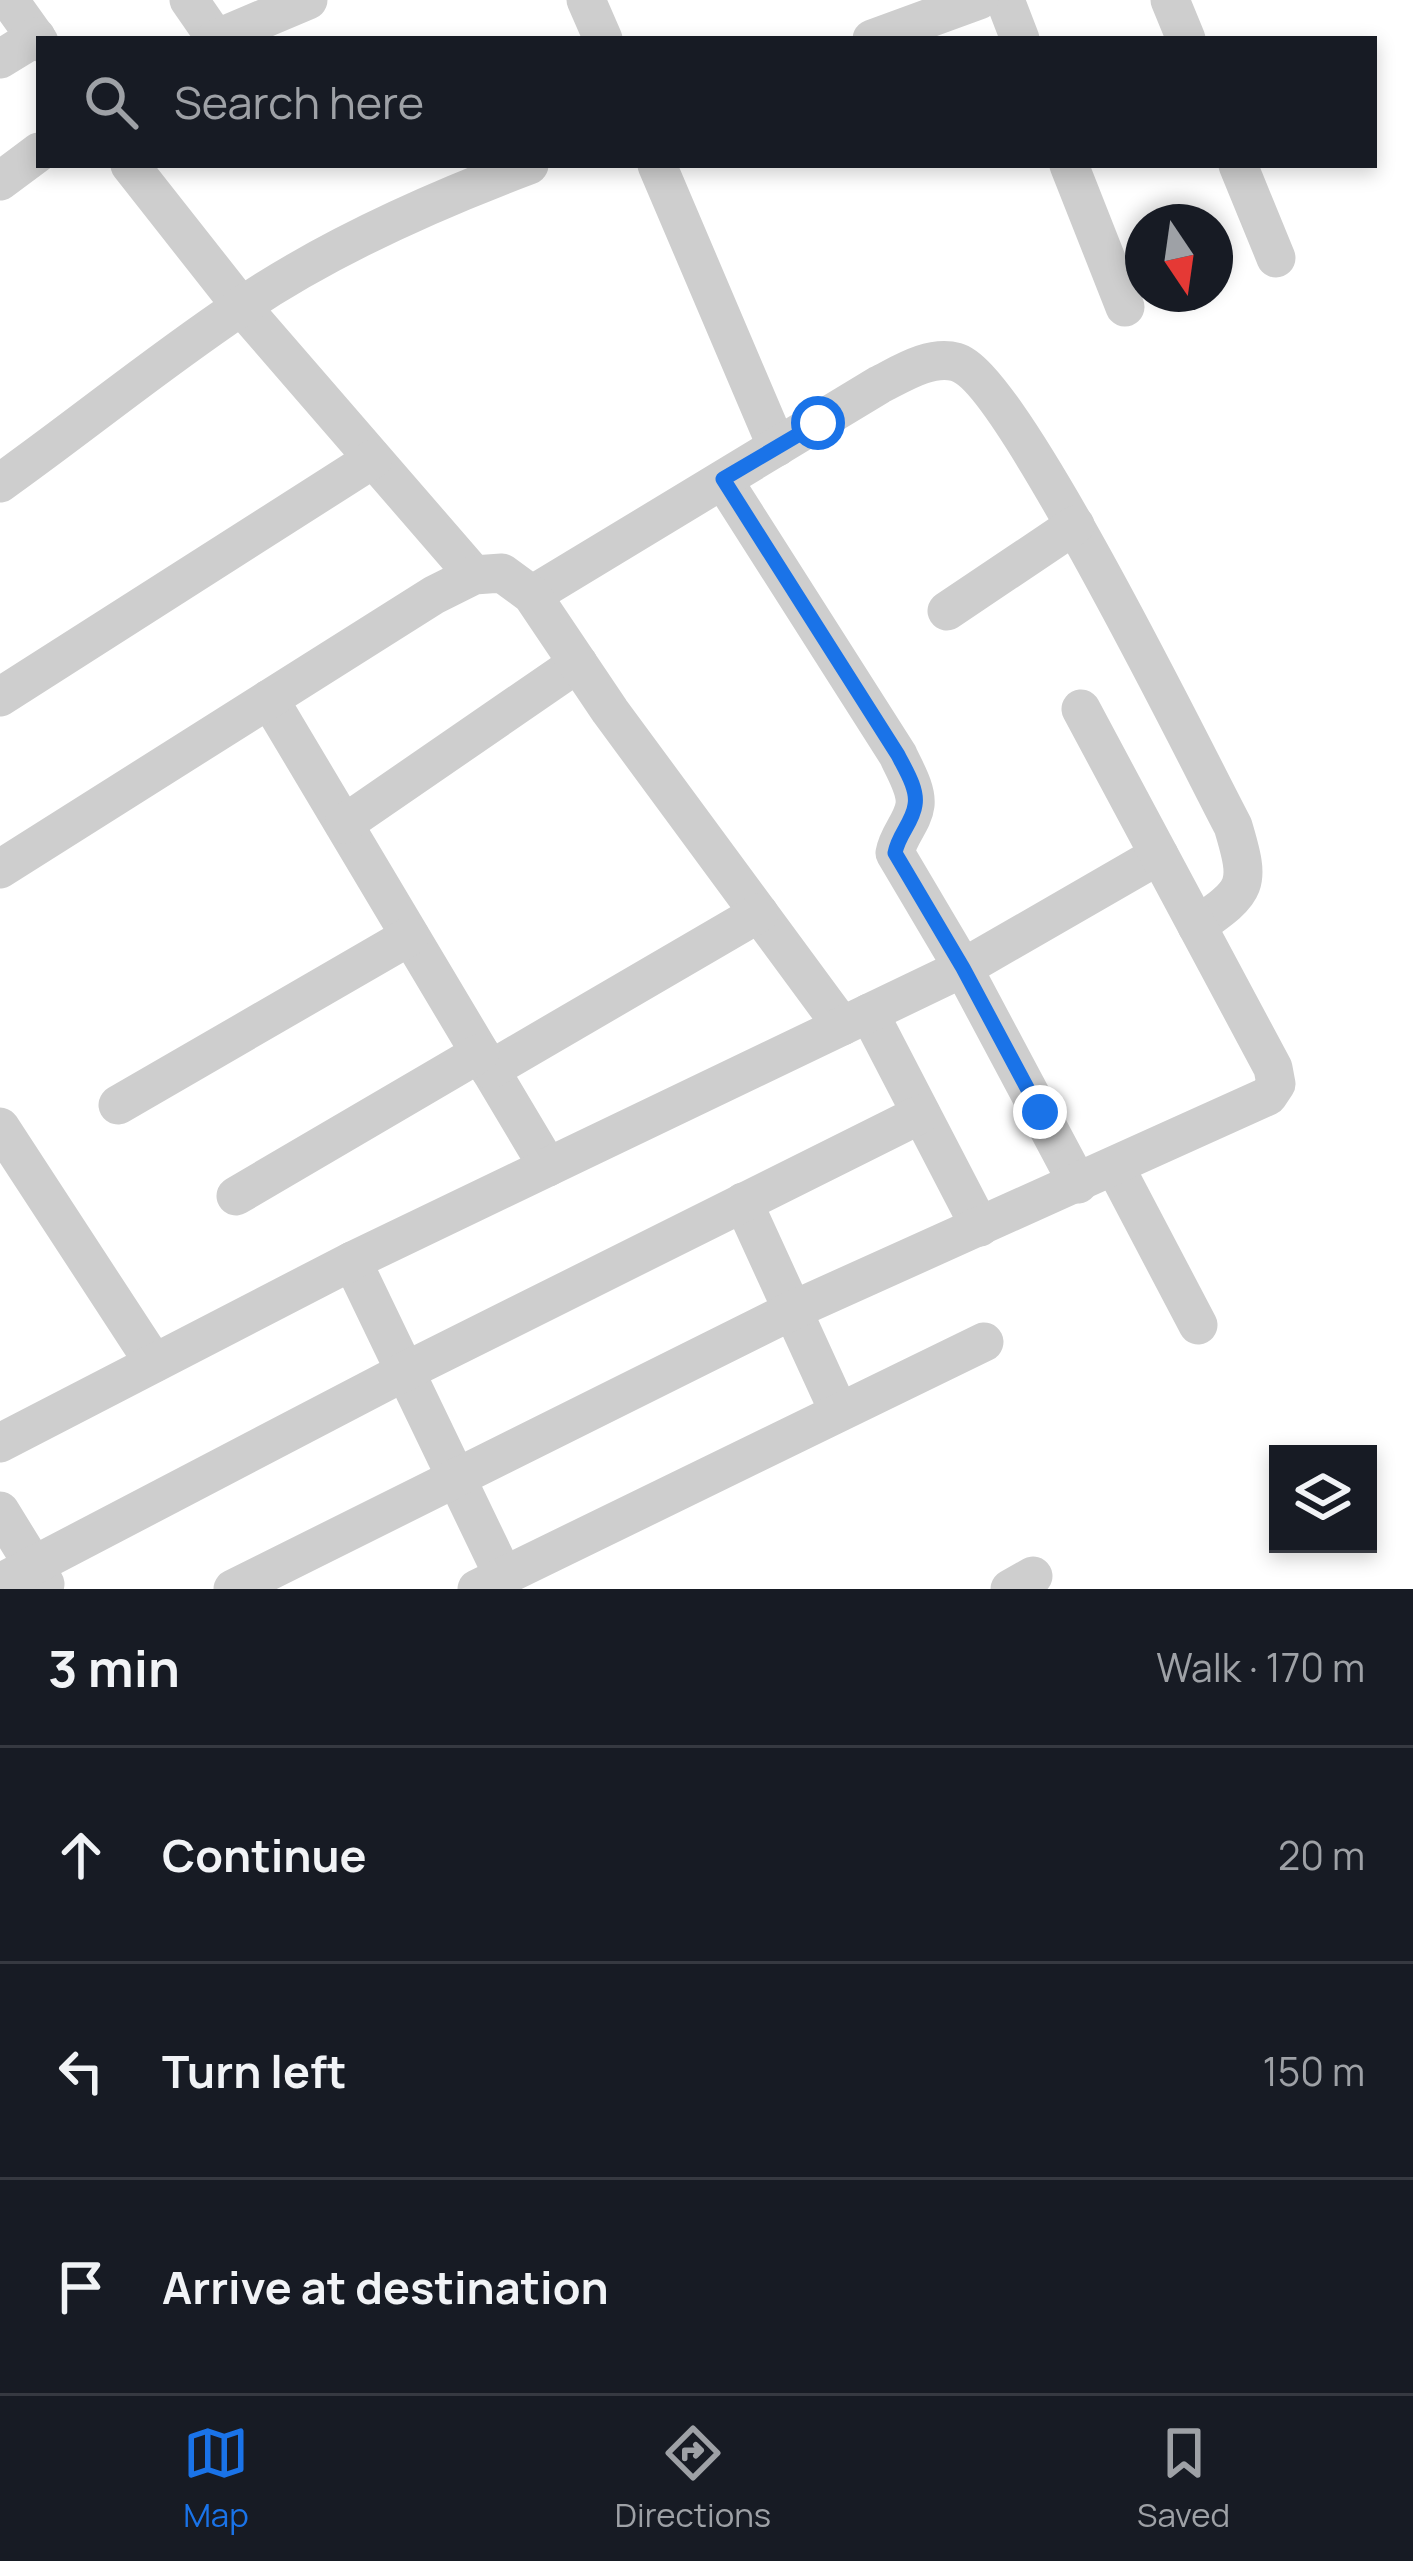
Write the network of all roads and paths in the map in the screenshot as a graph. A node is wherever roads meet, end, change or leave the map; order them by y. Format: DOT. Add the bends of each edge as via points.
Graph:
graph roads {
  1 [pos="10,0"];
  2 [pos="190,0"];
  3 [pos="308,0"];
  4 [pos="586,0"];
  5 [pos="979,0"];
  6 [pos="1005,0"];
  7 [pos="1170,0"];
  8 [pos="214,36"];
  9 [pos="223,36"];
  10 [pos="602,36"];
  11 [pos="880,36"];
  12 [pos="1019,36"];
  13 [pos="1185,36"];
  14 [pos="36,38"];
  15 [pos="36,40"];
  16 [pos="0,59"];
  17 [pos="36,154"];
  18 [pos="132,168"];
  19 [pos="521,168"];
  20 [pos="658,168"];
  21 [pos="1070,168"];
  22 [pos="1239,168"];
  23 [pos="0,181"];
  24 [pos="1276,258"];
  25 [pos="241,306"];
  26 [pos="1125,307"];
  27 [pos="777,447"];
  28 [pos="374,459"];
  29 [pos="723,479"];
  30 [pos="0,483"];
  31 [pos="1076,525"];
  32 [pos="474,575"];
  33 [pos="532,595"];
  34 [pos="947,611"];
  35 [pos="578,663"];
  36 [pos="0,697"];
  37 [pos="269,699"];
  38 [pos="1082,709"];
  39 [pos="344,824"];
  40 [pos="1159,855"];
  41 [pos="0,868"];
  42 [pos="759,913"];
  43 [pos="1197,926"];
  44 [pos="410,936"];
  45 [pos="963,968"];
  46 [pos="855,1020"];
  47 [pos="485,1062"];
  48 [pos="118,1105"];
  49 [pos="921,1114"];
  50 [pos="0,1127"];
  51 [pos="548,1167"];
  52 [pos="1115,1167"];
  53 [pos="1078,1184"];
  54 [pos="236,1196"];
  55 [pos="743,1202"];
  56 [pos="980,1227"];
  57 [pos="352,1261"];
  58 [pos="791,1311"];
  59 [pos="1198,1325"];
  60 [pos="984,1342"];
  61 [pos="154,1363"];
  62 [pos="404,1372"];
  63 [pos="839,1412"];
  64 [pos="0,1443"];
  65 [pos="455,1478"];
  66 [pos="0,1511"];
  67 [pos="28,1579"];
  68 [pos="490,1582"];
  69 [pos="233,1589"];
  1 -- 14 [label="street"];
  2 -- 8 [label="street"];
  3 -- 9 [label="street"];
  4 -- 10 [label="street"];
  5 -- 11 [label="street"];
  6 -- 12 [label="street"];
  7 -- 13 [label="street"];
  15 -- 16 [label="street"];
  17 -- 23 [label="street"];
  18 -- 25 [label="street"];
  19 -- 25 [label="street" via="324,258"];
  20 -- 27 [label="street"];
  21 -- 26 [label="street"];
  22 -- 24 [label="street"];
  25 -- 28 [label="street"];
  25 -- 30 [label="street"];
  27 -- 29 [label="street"];
  27 -- 31 [label="street" via="907,371 957,362 993,397"];
  28 -- 32 [label="street"];
  28 -- 36 [label="street"];
  29 -- 33 [label="street"];
  29 -- 45 [label="street" via="898,755 915,806 895,853"];
  31 -- 34 [label="street"];
  31 -- 43 [label="street" via="1233,826 1246,867 1233,901"];
  32 -- 33 [label="street" via="502,573"];
  32 -- 37 [label="street"];
  33 -- 35 [label="street"];
  35 -- 39 [label="street"];
  35 -- 42 [label="street"];
  37 -- 39 [label="street"];
  37 -- 41 [label="street"];
  38 -- 40 [label="street"];
  39 -- 44 [label="street"];
  40 -- 43 [label="street"];
  40 -- 45 [label="street"];
  42 -- 46 [label="street"];
  42 -- 47 [label="street"];
  43 -- 52 [label="street" via="1276,1084 1252,1105"];
  44 -- 47 [label="street"];
  44 -- 48 [label="street"];
  45 -- 46 [label="street"];
  45 -- 53 [label="street"];
  46 -- 49 [label="street"];
  46 -- 51 [label="street"];
  47 -- 51 [label="street"];
  47 -- 54 [label="street"];
  49 -- 55 [label="street"];
  49 -- 56 [label="street"];
  50 -- 61 [label="street"];
  51 -- 57 [label="street"];
  52 -- 53 [label="street"];
  52 -- 59 [label="street"];
  53 -- 56 [label="street"];
  55 -- 58 [label="street"];
  55 -- 62 [label="street"];
  56 -- 58 [label="street"];
  57 -- 61 [label="street"];
  57 -- 62 [label="street"];
  58 -- 63 [label="street"];
  58 -- 65 [label="street"];
  60 -- 63 [label="street"];
  61 -- 64 [label="street"];
  62 -- 65 [label="street"];
  62 -- 67 [label="street"];
  63 -- 68 [label="street"];
  65 -- 68 [label="street"];
  65 -- 69 [label="street"];
  66 -- 67 [label="street"];
}
